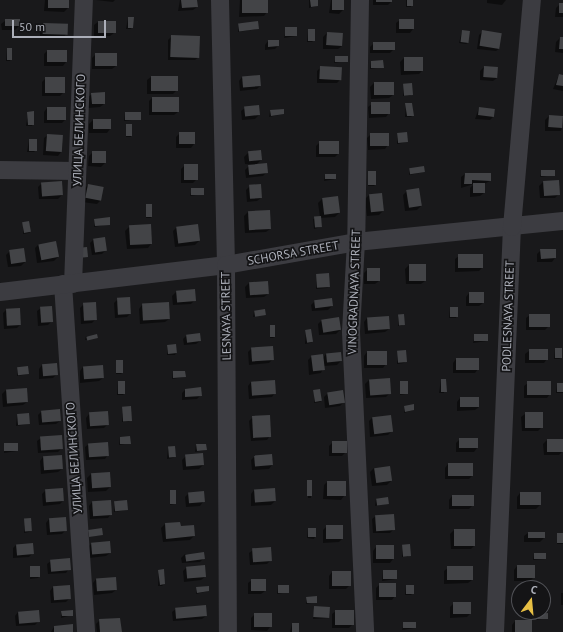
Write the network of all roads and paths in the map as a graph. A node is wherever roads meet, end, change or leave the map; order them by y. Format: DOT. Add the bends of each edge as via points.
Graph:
graph roads {
  1 [pos="84,0"];
  2 [pos="220,0"];
  3 [pos="360,0"];
  4 [pos="532,0"];
  5 [pos="0,170"];
  6 [pos="77,171"];
  7 [pos="563,221"];
  8 [pos="512,228"];
  9 [pos="356,242"];
  10 [pos="226,265"];
  11 [pos="68,284"];
  12 [pos="0,292"];
  13 [pos="86,632"];
  14 [pos="228,632"];
  15 [pos="365,632"];
  16 [pos="495,632"];
  1 -- 6 [label="street, УЛИЦА БЕЛИНСКОГО"];
  2 -- 10 [label="street, LESNAYA STREET"];
  3 -- 9 [label="street, VINOGRADNAYA STREET"];
  4 -- 8 [label="street, PODLESNAYA STREET"];
  5 -- 6 [label="street"];
  6 -- 11 [label="street, УЛИЦА БЕЛИНСКОГО"];
  7 -- 8 [label="street, SCHORSA STREET"];
  8 -- 9 [label="street, SCHORSA STREET"];
  8 -- 16 [label="street, PODLESNAYA STREET"];
  9 -- 10 [label="street, SCHORSA STREET"];
  9 -- 15 [label="street, VINOGRADNAYA STREET" via="351,332"];
  10 -- 11 [label="street, SCHORSA STREET"];
  10 -- 14 [label="street, LESNAYA STREET"];
  11 -- 12 [label="street, SCHORSA STREET"];
  11 -- 13 [label="street, УЛИЦА БЕЛИНСКОГО"];
}
